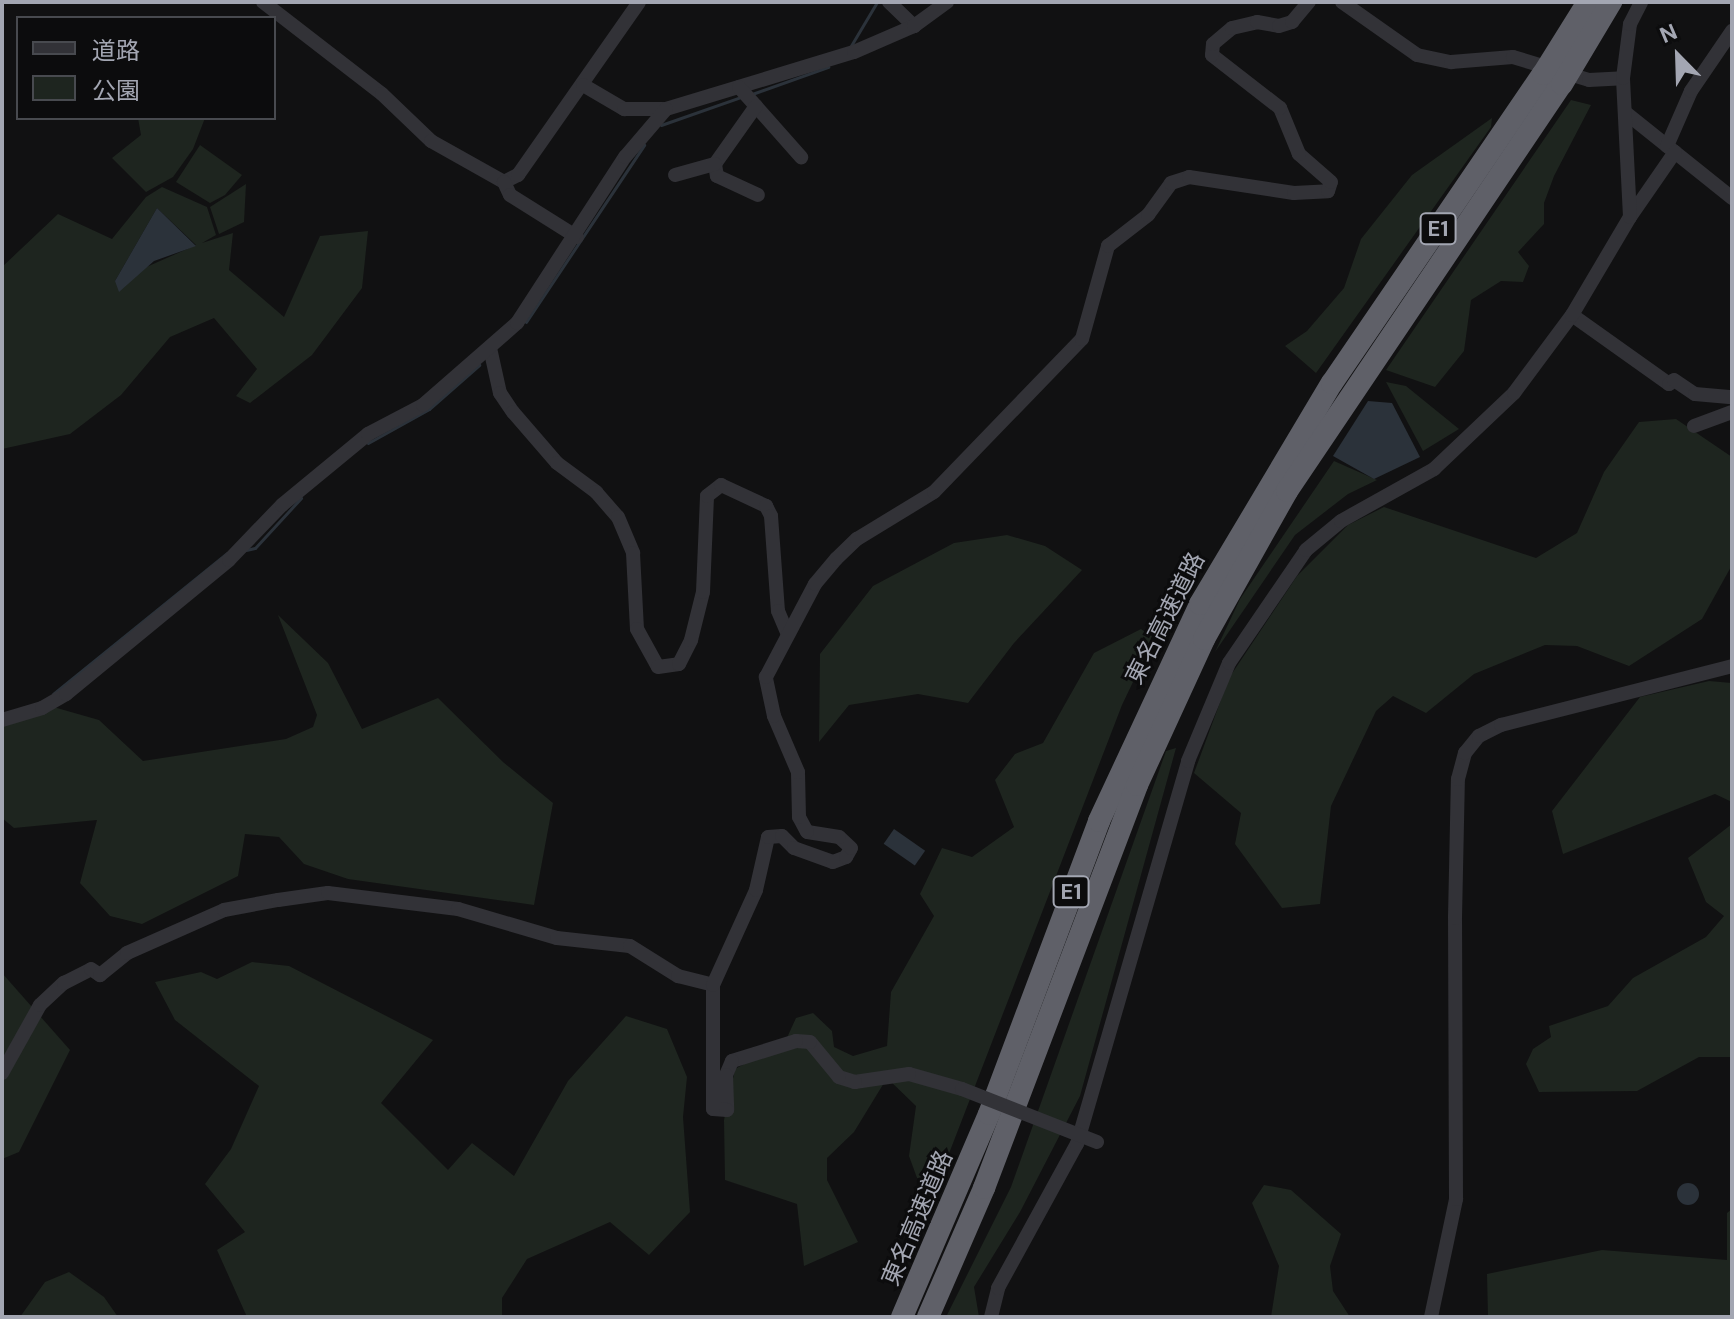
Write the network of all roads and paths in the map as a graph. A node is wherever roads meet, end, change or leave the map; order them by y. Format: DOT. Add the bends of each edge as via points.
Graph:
graph roads {
  1 [pos="263,2"];
  2 [pos="639,2"];
  3 [pos="890,2"];
  4 [pos="947,2"];
  5 [pos="1309,2"];
  6 [pos="1342,2"];
  7 [pos="1588,2"];
  8 [pos="1611,2"];
  9 [pos="1641,2"];
  10 [pos="914,26"];
  11 [pos="1732,31"];
  12 [pos="1623,78"];
  13 [pos="1552,79"];
  14 [pos="583,85"];
  15 [pos="740,88"];
  16 [pos="754,104"];
  17 [pos="666,109"];
  18 [pos="1626,113"];
  19 [pos="1671,149"];
  20 [pos="801,157"];
  21 [pos="715,164"];
  22 [pos="675,175"];
  23 [pos="504,182"];
  24 [pos="758,195"];
  25 [pos="1732,198"];
  26 [pos="1630,217"];
  27 [pos="577,237"];
  28 [pos="1572,315"];
  29 [pos="491,353"];
  30 [pos="1732,397"];
  31 [pos="1732,412"];
  32 [pos="1694,426"];
  33 [pos="1278,486"];
  34 [pos="787,632"];
  35 [pos="1732,666"];
  36 [pos="2,720"];
  37 [pos="713,985"];
  38 [pos="2,1073"];
  39 [pos="1097,1142"];
  40 [pos="902,1317"];
  41 [pos="928,1317"];
  42 [pos="991,1317"];
  43 [pos="1431,1317"];
  1 -- 23 [label="street" via="382,94 431,141"];
  2 -- 14 [label="street"];
  3 -- 10 [label="street"];
  4 -- 10 [label="street"];
  5 -- 34 [label="street" via="1292,22 1232,28 1213,44 1212,55 1280,108 1299,154 1331,182 1328,191 1294,193 1189,177 1171,183 1148,215 1108,246 1082,339 934,492 857,539 836,559"];
  6 -- 12 [label="street" via="1417,55 1451,62 1513,57 1589,80"];
  7 -- 13 [label="highway, 東名高速道路 / E1, bridge"];
  8 -- 13 [label="highway, 東名高速道路 / E1, bridge"];
  9 -- 12 [label="street" via="1630,24"];
  10 -- 15 [label="street" via="854,52"];
  11 -- 19 [label="street" via="1691,91"];
  12 -- 18 [label="street"];
  13 -- 33 [label="highway, 東名高速道路 / E1" via="1364,373"];
  13 -- 33 [label="highway, 東名高速道路 / E1" via="1332,383"];
  14 -- 17 [label="street" via="624,109"];
  14 -- 23 [label="street" via="518,175"];
  15 -- 16 [label="street"];
  15 -- 17 [label="street"];
  16 -- 20 [label="street"];
  16 -- 21 [label="street"];
  17 -- 27 [label="street" via="625,157"];
  18 -- 19 [label="street"];
  18 -- 26 [label="street"];
  19 -- 25 [label="street"];
  19 -- 26 [label="street"];
  21 -- 22 [label="street"];
  21 -- 24 [label="street" via="717,176"];
  23 -- 27 [label="street" via="510,195"];
  26 -- 28 [label="street"];
  27 -- 29 [label="street"];
  28 -- 30 [label="street" via="1669,384 1674,380 1695,394"];
  28 -- 42 [label="street" via="1514,393 1474,436 1434,469 1341,521 1306,550 1229,663 1188,761 1077,1144 998,1288"];
  29 -- 34 [label="street" via="500,393 513,412 557,463 596,492 618,517 633,553 637,629 658,667 679,664 691,640 703,592 707,496 721,485 766,506 771,516 778,611"];
  29 -- 36 [label="street" via="423,405 368,434 229,560 66,694"];
  31 -- 32 [label="street"];
  33 -- 40 [label="highway, 東名高速道路 / E1" via="1200,604 1131,746 989,1114"];
  33 -- 41 [label="highway, 東名高速道路 / E1" via="1137,785 984,1188"];
  34 -- 37 [label="street" via="766,677 766,690 798,772 799,817 807,832 839,837 851,848 846,857 833,862 794,848 782,836 768,837 756,890"];
  35 -- 43 [label="street" via="1501,725 1479,736 1465,753 1458,779 1455,918 1456,1199"];
  37 -- 38 [label="street" via="678,976 630,946 557,938 458,909 384,897 303,896 224,910 127,953 100,975 91,969 64,983 40,1005"];
  37 -- 39 [label="street, bridge" via="712,1103 718,1113 727,1110 726,1075 732,1061 796,1041 810,1042 839,1077 855,1082 909,1074"];
}
